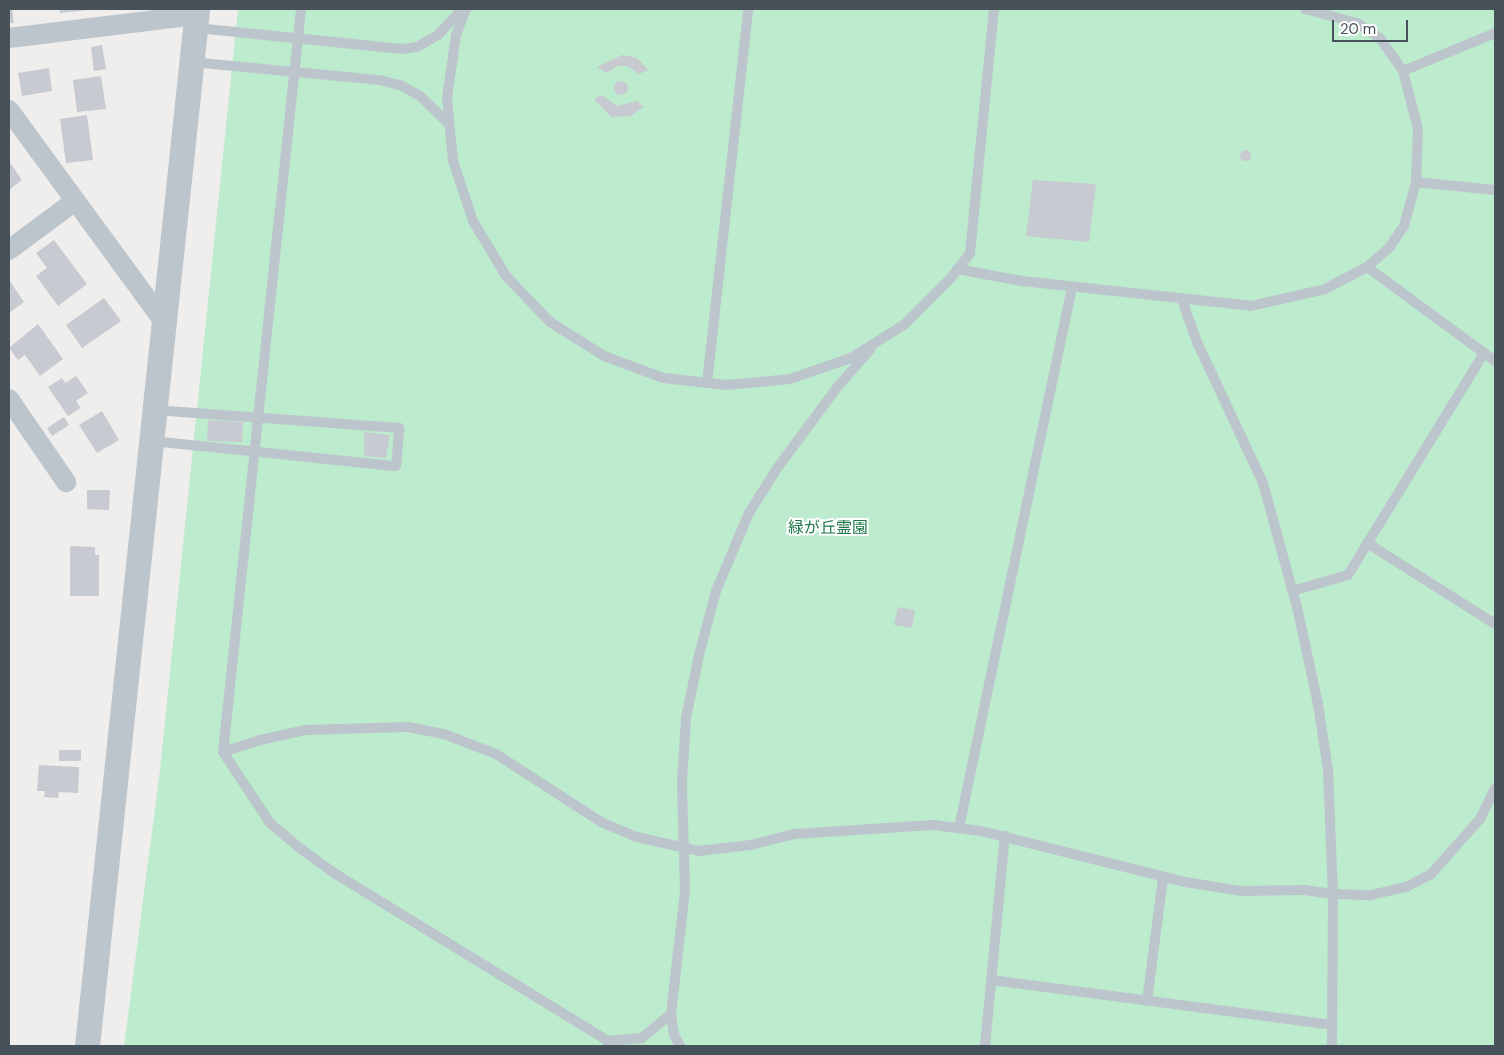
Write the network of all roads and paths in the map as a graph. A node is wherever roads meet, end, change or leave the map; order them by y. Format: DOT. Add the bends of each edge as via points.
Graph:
graph roads {
  1 [pos="301,9"];
  2 [pos="464,9"];
  3 [pos="748,9"];
  4 [pos="994,9"];
  5 [pos="1305,9"];
  6 [pos="196,17"];
  7 [pos="1495,33"];
  8 [pos="9,38"];
  9 [pos="296,39"];
  10 [pos="192,62"];
  11 [pos="293,70"];
  12 [pos="1402,72"];
  13 [pos="9,110"];
  14 [pos="449,124"];
  15 [pos="1416,182"];
  16 [pos="1495,190"];
  17 [pos="75,201"];
  18 [pos="9,250"];
  19 [pos="1367,267"];
  20 [pos="957,270"];
  21 [pos="1072,287"];
  22 [pos="1182,300"];
  23 [pos="164,322"];
  24 [pos="879,340"];
  25 [pos="1484,353"];
  26 [pos="1495,361"];
  27 [pos="706,383"];
  28 [pos="9,399"];
  29 [pos="155,410"];
  30 [pos="257,415"];
  31 [pos="152,441"];
  32 [pos="253,451"];
  33 [pos="66,482"];
  34 [pos="1367,543"];
  35 [pos="1292,590"];
  36 [pos="1495,624"];
  37 [pos="223,752"];
  38 [pos="1495,788"];
  39 [pos="959,828"];
  40 [pos="1005,836"];
  41 [pos="685,848"];
  42 [pos="1163,877"];
  43 [pos="1333,894"];
  44 [pos="992,980"];
  45 [pos="1147,1000"];
  46 [pos="671,1014"];
  47 [pos="1332,1025"];
  48 [pos="607,1040"];
  49 [pos="87,1046"];
  50 [pos="616,1046"];
  51 [pos="680,1046"];
  52 [pos="985,1046"];
  53 [pos="1332,1046"];
  1 -- 9 [label="lane"];
  2 -- 9 [label="lane" via="438,35 417,48"];
  2 -- 14 [label="lane" via="456,35 447,98"];
  3 -- 27 [label="lane"];
  4 -- 20 [label="lane" via="970,253"];
  5 -- 12 [label="lane" via="1357,23 1381,39"];
  6 -- 8 [label="street"];
  6 -- 9 [label="lane"];
  6 -- 10 [label="street"];
  7 -- 12 [label="lane"];
  9 -- 11 [label="lane"];
  10 -- 11 [label="lane"];
  10 -- 23 [label="street"];
  11 -- 14 [label="lane" via="351,75 402,86 420,96"];
  11 -- 30 [label="lane"];
  12 -- 15 [label="lane" via="1418,129"];
  13 -- 17 [label="street"];
  14 -- 27 [label="lane" via="453,161 473,222 506,276 550,322 604,356 663,378"];
  15 -- 16 [label="lane"];
  15 -- 19 [label="lane" via="1404,226 1389,248"];
  17 -- 18 [label="street"];
  17 -- 23 [label="street"];
  19 -- 22 [label="lane" via="1326,289 1275,303 1229,306"];
  19 -- 25 [label="lane"];
  20 -- 21 [label="lane"];
  20 -- 24 [label="lane" via="904,324"];
  21 -- 22 [label="lane"];
  21 -- 39 [label="lane"];
  22 -- 35 [label="lane" via="1263,483"];
  23 -- 29 [label="street"];
  24 -- 27 [label="lane" via="851,358 790,379 727,385"];
  24 -- 41 [label="lane" via="839,385 778,467 749,513 716,590 698,655 686,718 682,782"];
  25 -- 26 [label="lane"];
  25 -- 34 [label="lane"];
  28 -- 33 [label="street"];
  29 -- 30 [label="lane"];
  29 -- 31 [label="street"];
  30 -- 32 [label="lane"];
  30 -- 32 [label="lane" via="399,428 396,466"];
  31 -- 32 [label="lane"];
  31 -- 49 [label="street"];
  32 -- 37 [label="lane"];
  34 -- 35 [label="lane" via="1348,575"];
  34 -- 36 [label="lane"];
  35 -- 43 [label="lane" via="1318,704 1328,770"];
  37 -- 41 [label="lane" via="260,740 330,728 408,728 444,734 496,754 601,822 636,837"];
  37 -- 48 [label="lane" via="270,823 301,849 334,873"];
  38 -- 43 [label="lane" via="1480,819 1431,874 1406,887 1371,895"];
  39 -- 40 [label="lane"];
  39 -- 41 [label="lane" via="933,825 794,834 751,846 698,851"];
  40 -- 42 [label="lane"];
  40 -- 44 [label="lane"];
  41 -- 46 [label="lane" via="685,890"];
  42 -- 43 [label="lane" via="1242,891 1304,890"];
  42 -- 45 [label="lane"];
  43 -- 47 [label="lane"];
  44 -- 45 [label="lane"];
  44 -- 52 [label="lane"];
  45 -- 47 [label="lane"];
  46 -- 48 [label="lane" via="642,1038"];
  46 -- 51 [label="lane" via="674,1035"];
  47 -- 53 [label="lane"];
  48 -- 50 [label="lane"];
}
